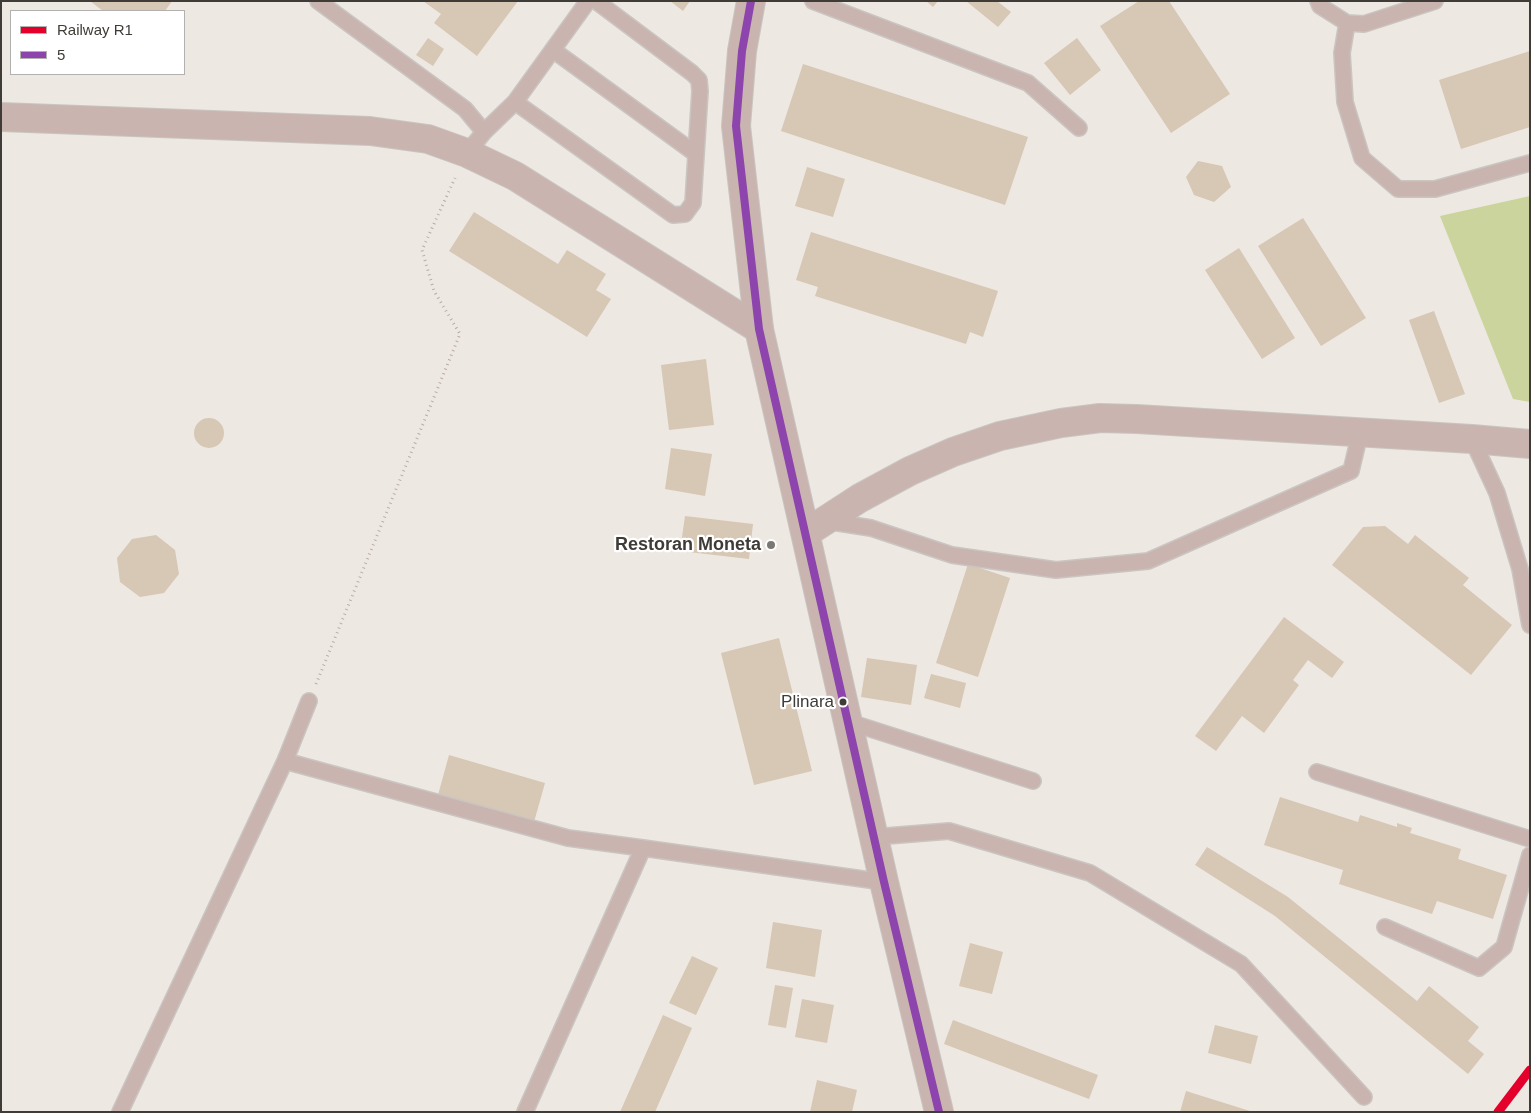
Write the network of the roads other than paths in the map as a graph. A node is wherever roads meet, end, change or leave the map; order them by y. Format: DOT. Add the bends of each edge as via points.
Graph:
graph roads {
  1 [pos="318,1"];
  2 [pos="588,1"];
  3 [pos="596,1"];
  4 [pos="751,1"];
  5 [pos="813,1"];
  6 [pos="1318,1"];
  7 [pos="1435,1"];
  8 [pos="1347,23"];
  9 [pos="553,50"];
  10 [pos="515,102"];
  11 [pos="1,116"];
  12 [pos="1080,128"];
  13 [pos="484,132"];
  14 [pos="467,153"];
  15 [pos="696,154"];
  16 [pos="1530,163"];
  17 [pos="759,329"];
  18 [pos="1360,433"];
  19 [pos="1472,439"];
  20 [pos="1530,444"];
  21 [pos="816,527"];
  22 [pos="1530,625"];
  23 [pos="309,700"];
  24 [pos="849,722"];
  25 [pos="285,761"];
  26 [pos="1317,772"];
  27 [pos="1034,780"];
  28 [pos="874,837"];
  29 [pos="1530,838"];
  30 [pos="643,848"];
  31 [pos="1530,855"];
  32 [pos="884,882"];
  33 [pos="1385,927"];
  34 [pos="1364,1096"];
  35 [pos="120,1112"];
  36 [pos="525,1112"];
  37 [pos="939,1112"];
  1 -- 13 [label="lane" via="465,109"];
  2 -- 9 [label="lane"];
  3 -- 15 [label="lane" via="699,80"];
  4 -- 17 [label="street" via="742,51 736,126"];
  5 -- 12 [label="lane" via="1028,83"];
  6 -- 8 [label="lane" via="1320,6"];
  7 -- 8 [label="lane" via="1364,24"];
  8 -- 16 [label="lane" via="1342,53 1345,102 1362,158 1398,189 1435,189"];
  9 -- 10 [label="lane"];
  9 -- 15 [label="lane"];
  10 -- 13 [label="lane"];
  10 -- 15 [label="lane" via="674,214 685,214 693,202"];
  11 -- 14 [label="street" via="370,131 428,139"];
  13 -- 14 [label="lane"];
  14 -- 17 [label="street" via="515,176"];
  17 -- 21 [label="street"];
  18 -- 19 [label="street"];
  18 -- 21 [label="street" via="1137,419 1100,418 1060,423 1000,436 953,452 860,498"];
  18 -- 21 [label="lane" via="1351,471 1148,561 1056,570 952,555 872,528"];
  19 -- 20 [label="street"];
  19 -- 22 [label="lane" via="1497,493 1520,569"];
  21 -- 24 [label="street"];
  23 -- 25 [label="lane"];
  24 -- 27 [label="lane"];
  24 -- 28 [label="street"];
  25 -- 30 [label="lane" via="568,838"];
  25 -- 35 [label="lane"];
  26 -- 29 [label="lane"];
  28 -- 32 [label="street"];
  28 -- 34 [label="lane" via="949,831 1090,873 1241,964"];
  30 -- 32 [label="lane"];
  30 -- 36 [label="lane"];
  31 -- 33 [label="lane" via="1504,947 1479,968"];
  32 -- 37 [label="street"];
}
